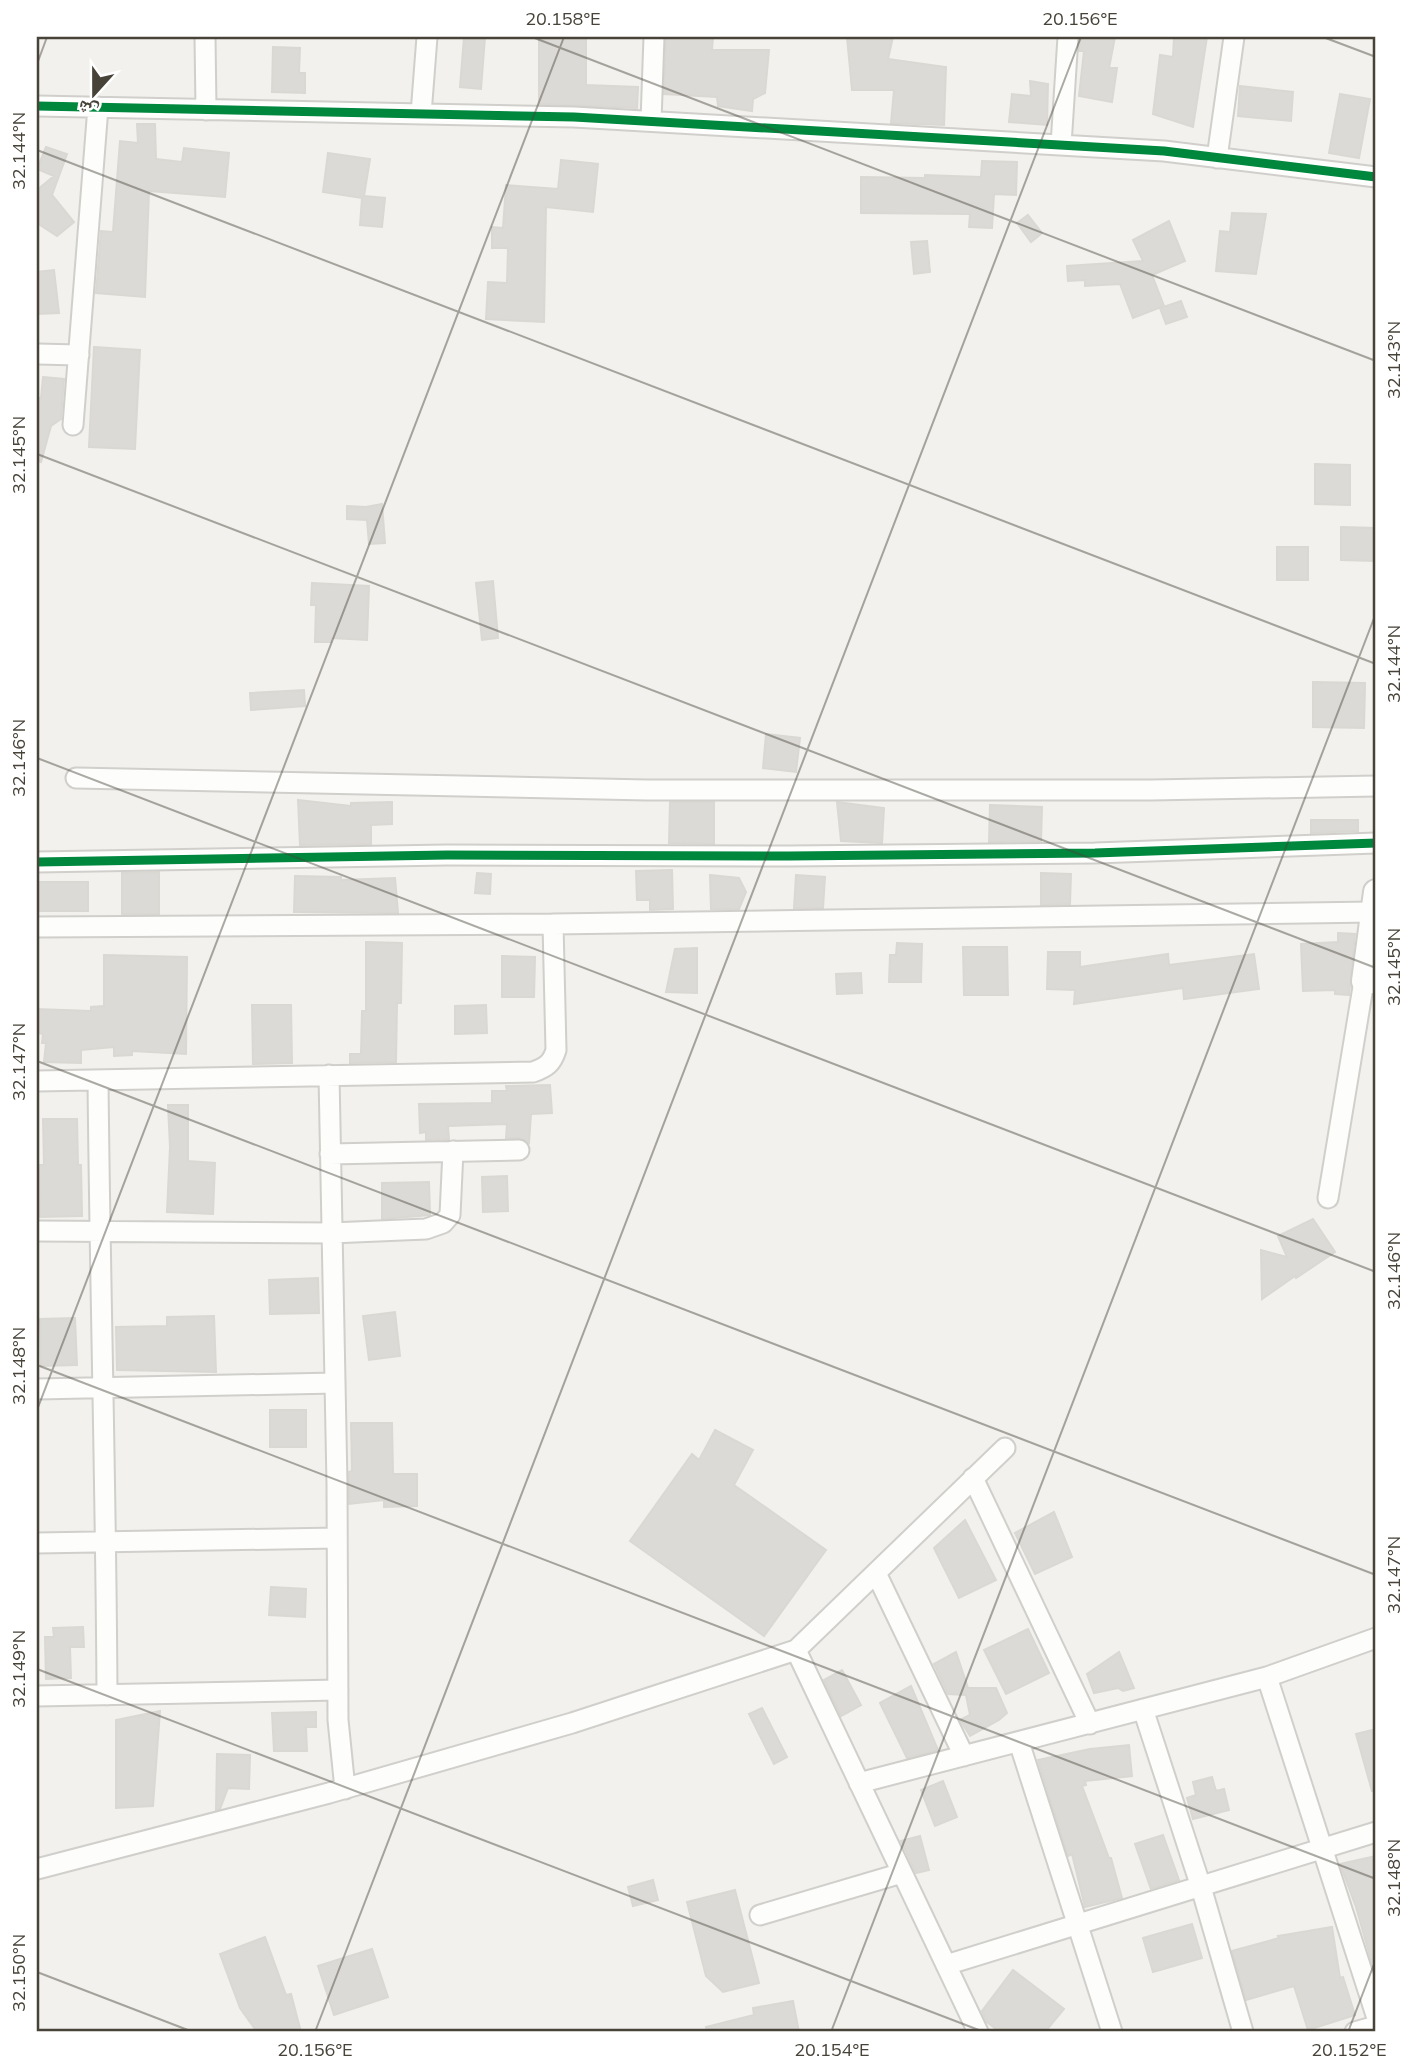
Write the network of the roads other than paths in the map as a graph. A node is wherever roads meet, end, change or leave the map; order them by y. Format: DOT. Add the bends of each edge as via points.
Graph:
graph roads {
  1 [pos="205,37"];
  2 [pos="427,37"];
  3 [pos="654,37"];
  4 [pos="1068,37"];
  5 [pos="1234,37"];
  6 [pos="37,106"];
  7 [pos="98,107"];
  8 [pos="206,110"];
  9 [pos="421,114"];
  10 [pos="651,121"];
  11 [pos="1061,145"];
  12 [pos="1217,158"];
  13 [pos="1376,177"];
  14 [pos="37,354"];
  15 [pos="79,355"];
  16 [pos="73,425"];
  17 [pos="76,778"];
  18 [pos="1376,786"];
  19 [pos="1376,843"];
  20 [pos="37,862"];
  21 [pos="1375,902"];
  22 [pos="553,924"];
  23 [pos="37,927"];
  24 [pos="1370,981"];
  25 [pos="329,1075"];
  26 [pos="98,1080"];
  27 [pos="37,1081"];
  28 [pos="519,1150"];
  29 [pos="453,1152"];
  30 [pos="330,1154"];
  31 [pos="1328,1198"];
  32 [pos="100,1230"];
  33 [pos="37,1231"];
  34 [pos="331,1233"];
  35 [pos="335,1383"];
  36 [pos="102,1388"];
  37 [pos="37,1389"];
  38 [pos="1004,1448"];
  39 [pos="973,1478"];
  40 [pos="337,1538"];
  41 [pos="37,1543"];
  42 [pos="107,1543"];
  43 [pos="876,1573"];
  44 [pos="1376,1639"];
  45 [pos="796,1650"];
  46 [pos="1267,1677"];
  47 [pos="338,1690"];
  48 [pos="107,1695"];
  49 [pos="37,1696"];
  50 [pos="1143,1709"];
  51 [pos="1090,1724"];
  52 [pos="1019,1742"];
  53 [pos="964,1756"];
  54 [pos="859,1783"];
  55 [pos="345,1789"];
  56 [pos="1376,1832"];
  57 [pos="1321,1850"];
  58 [pos="37,1869"];
  59 [pos="902,1872"];
  60 [pos="1201,1887"];
  61 [pos="760,1915"];
  62 [pos="1076,1925"];
  63 [pos="946,1965"];
  64 [pos="1376,2015"];
  65 [pos="1376,2026"];
  66 [pos="978,2032"];
  67 [pos="1112,2032"];
  68 [pos="1243,2032"];
  69 [pos="1355,2032"];
  1 -- 8 [label="street"];
  2 -- 9 [label="street"];
  3 -- 10 [label="street"];
  4 -- 11 [label="street"];
  5 -- 12 [label="street"];
  6 -- 7 [label="street"];
  7 -- 8 [label="street"];
  7 -- 15 [label="street"];
  8 -- 9 [label="street"];
  9 -- 10 [label="street"];
  10 -- 11 [label="street"];
  11 -- 12 [label="street"];
  12 -- 13 [label="street"];
  14 -- 15 [label="street"];
  15 -- 16 [label="street"];
  17 -- 18 [label="street" via="674,790"];
  19 -- 20 [label="street" via="1094,853 447,855"];
  21 -- 22 [label="street"];
  21 -- 24 [label="street"];
  22 -- 23 [label="street"];
  22 -- 25 [label="street" via="556,1050 545,1068 510,1073"];
  24 -- 31 [label="street"];
  25 -- 26 [label="street"];
  25 -- 30 [label="street"];
  26 -- 27 [label="street"];
  26 -- 32 [label="street"];
  28 -- 29 [label="street"];
  29 -- 30 [label="street"];
  29 -- 34 [label="street" via="450,1214 443,1223 426,1229"];
  30 -- 34 [label="street"];
  32 -- 33 [label="street"];
  32 -- 34 [label="street"];
  32 -- 36 [label="street"];
  34 -- 35 [label="street"];
  35 -- 36 [label="street"];
  35 -- 40 [label="street"];
  36 -- 37 [label="street"];
  36 -- 42 [label="street"];
  38 -- 39 [label="street"];
  39 -- 43 [label="street"];
  39 -- 51 [label="street"];
  40 -- 42 [label="street"];
  40 -- 47 [label="street"];
  41 -- 42 [label="street"];
  42 -- 48 [label="street"];
  43 -- 45 [label="street"];
  43 -- 53 [label="street"];
  44 -- 46 [label="street"];
  45 -- 54 [label="street"];
  45 -- 55 [label="street" via="585,1719"];
  46 -- 50 [label="street"];
  46 -- 57 [label="street"];
  47 -- 48 [label="street"];
  47 -- 55 [label="street"];
  48 -- 49 [label="street"];
  50 -- 51 [label="street"];
  50 -- 60 [label="street"];
  51 -- 52 [label="street"];
  52 -- 53 [label="street"];
  52 -- 62 [label="street"];
  53 -- 54 [label="street"];
  54 -- 59 [label="street"];
  55 -- 58 [label="street"];
  56 -- 57 [label="street"];
  57 -- 60 [label="street"];
  57 -- 64 [label="street"];
  59 -- 61 [label="street"];
  59 -- 63 [label="street"];
  60 -- 62 [label="street"];
  60 -- 68 [label="street"];
  62 -- 63 [label="street"];
  62 -- 67 [label="street"];
  63 -- 66 [label="street"];
  65 -- 69 [label="street"];
}
